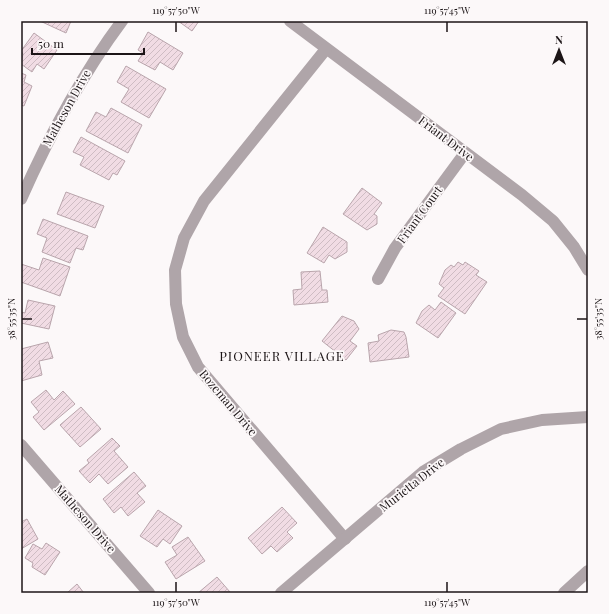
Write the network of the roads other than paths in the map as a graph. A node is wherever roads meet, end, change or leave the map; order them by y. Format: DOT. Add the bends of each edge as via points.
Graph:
graph roads {
  1 [pos="122,21"];
  2 [pos="290,21"];
  3 [pos="326,48"];
  4 [pos="465,153"];
  5 [pos="21,199"];
  6 [pos="588,269"];
  7 [pos="378,279"];
  8 [pos="588,417"];
  9 [pos="21,445"];
  10 [pos="345,539"];
  11 [pos="588,571"];
  12 [pos="149,593"];
  13 [pos="281,593"];
  14 [pos="564,593"];
  1 -- 5 [label="street, Matheson Drive" via="80,84 37,163"];
  2 -- 3 [label="street, Friant Drive"];
  3 -- 4 [label="street, Friant Drive"];
  3 -- 10 [label="street, Bozeman Drive" via="204,201 184,238 175,270 176,304 183,337 198,367"];
  4 -- 6 [label="street, Friant Drive" via="522,195 553,222"];
  4 -- 7 [label="street, Friant Court" via="395,248"];
  8 -- 10 [label="street, Murietta Drive" via="542,420 501,429 461,448 423,472"];
  9 -- 12 [label="street, Matheson Drive"];
  10 -- 13 [label="street, Murietta Drive"];
  11 -- 14 [label="street"];
}
